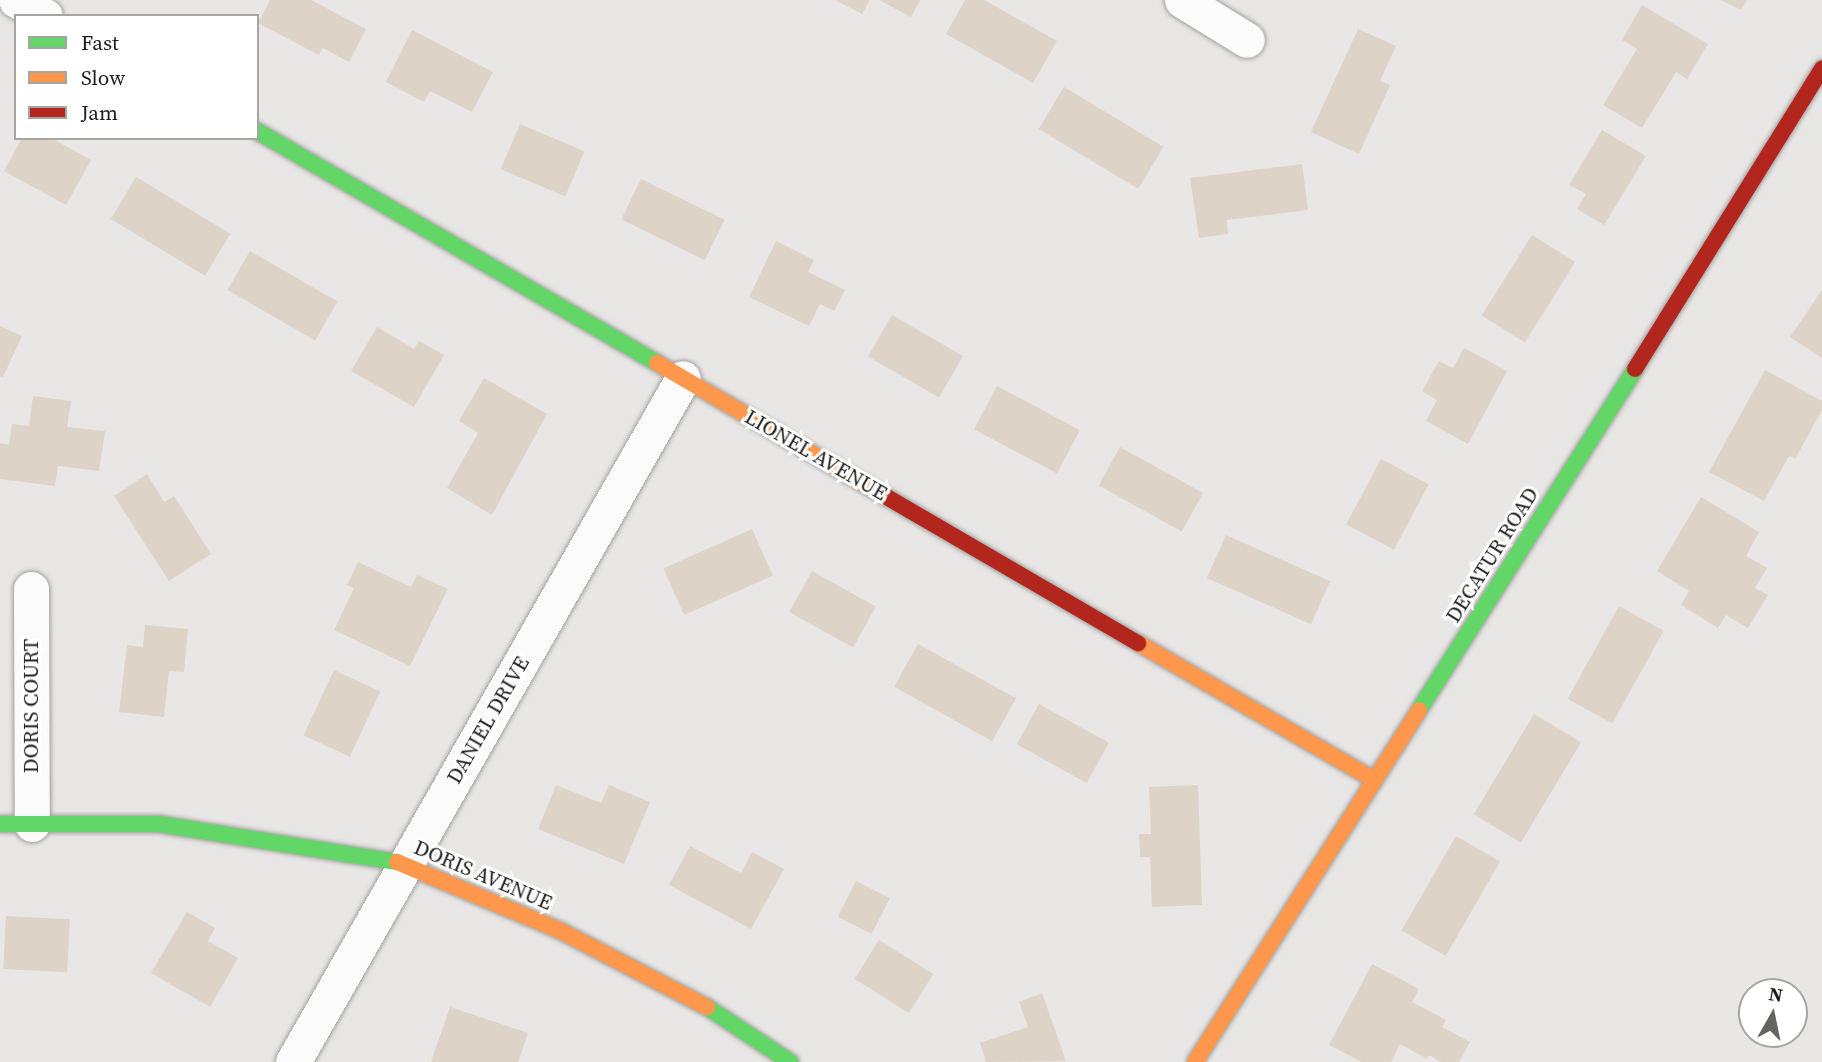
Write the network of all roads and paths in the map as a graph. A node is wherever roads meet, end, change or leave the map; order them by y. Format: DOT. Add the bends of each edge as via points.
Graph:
graph roads {
  1 [pos="16,0"];
  2 [pos="1182,0"];
  3 [pos="41,14"];
  4 [pos="1247,40"];
  5 [pos="1822,69"];
  6 [pos="259,132"];
  7 [pos="683,378"];
  8 [pos="31,589"];
  9 [pos="1374,780"];
  10 [pos="16,824"];
  11 [pos="407,863"];
  12 [pos="293,1062"];
  13 [pos="790,1062"];
  14 [pos="1195,1062"];
  1 -- 3 [label="street"];
  2 -- 4 [label="street"];
  5 -- 9 [label="street, DECATUR ROAD"];
  6 -- 7 [label="street, LIONEL AVENUE"];
  7 -- 9 [label="street, LIONEL AVENUE"];
  7 -- 11 [label="street, DANIEL DRIVE"];
  8 -- 10 [label="street, DORIS COURT"];
  9 -- 14 [label="street, DECATUR ROAD"];
  10 -- 11 [label="street, DORIS AVENUE" via="159,824"];
  11 -- 12 [label="street, DANIEL DRIVE"];
  11 -- 13 [label="street, DORIS AVENUE" via="559,930 714,1011"];
}
